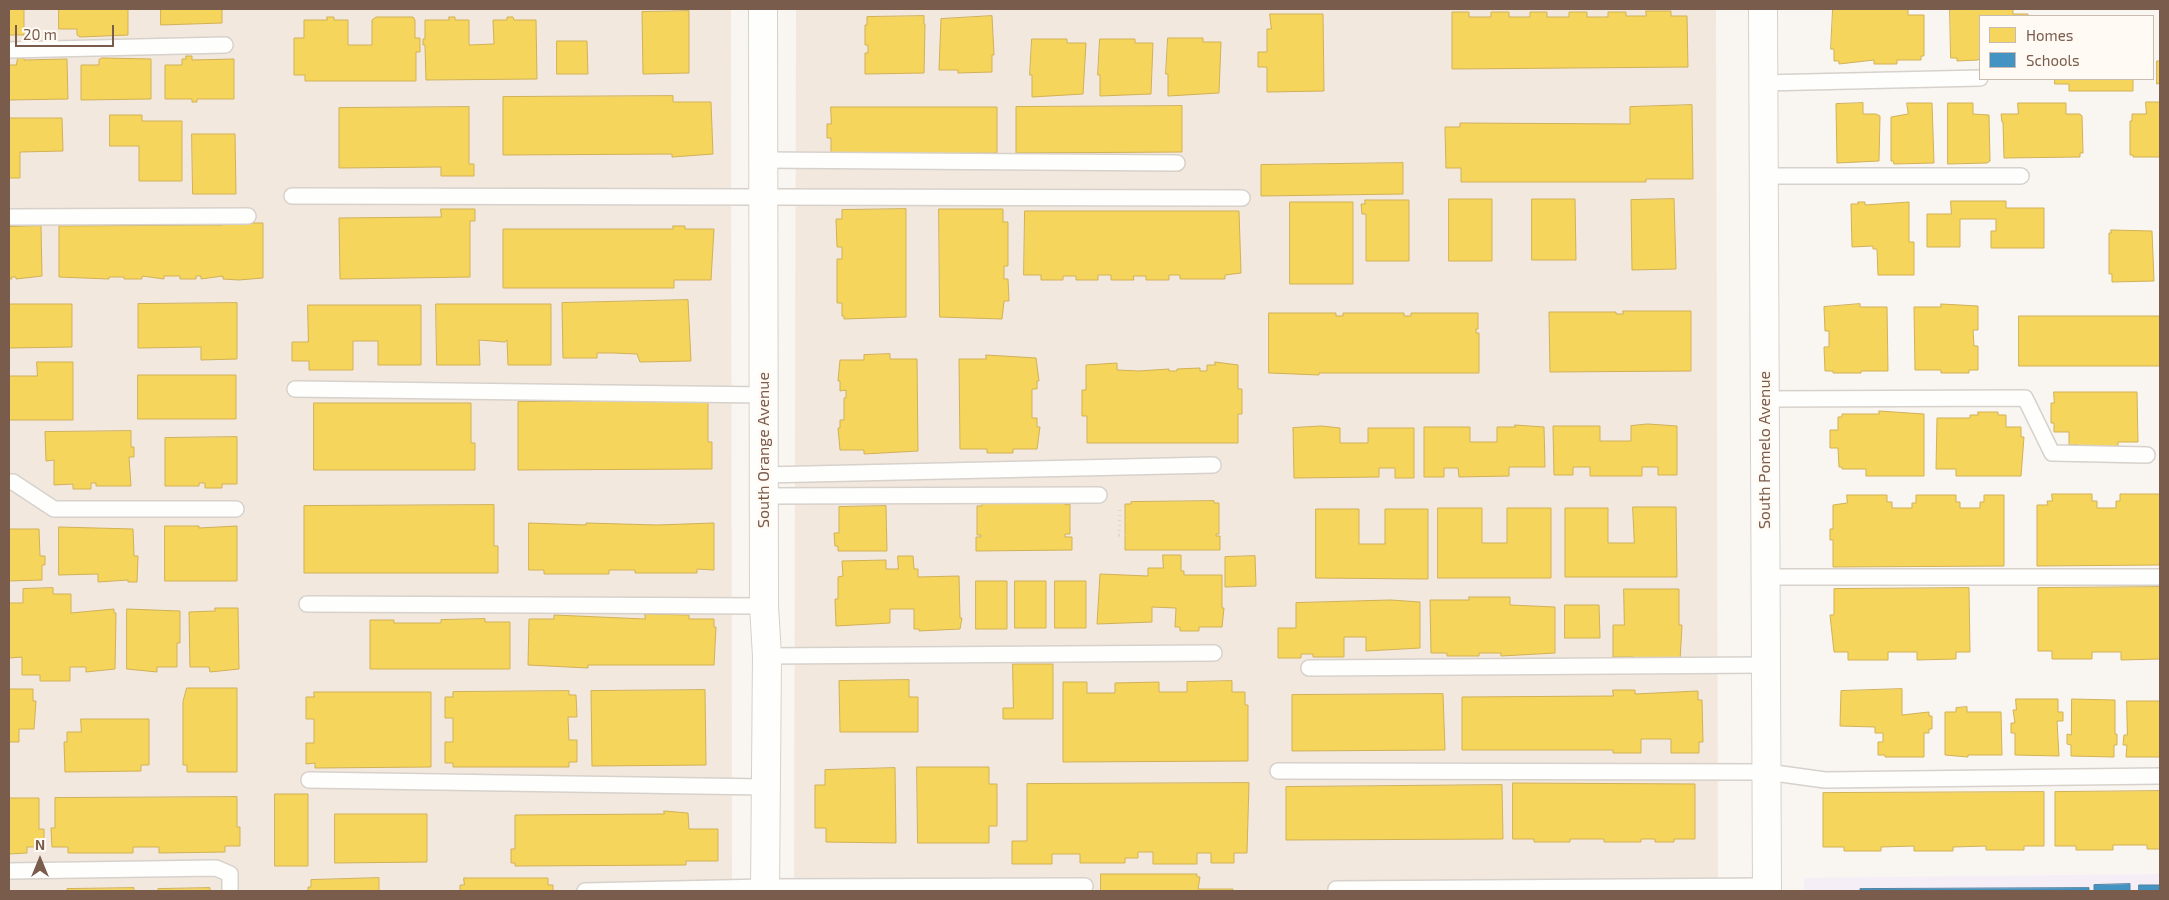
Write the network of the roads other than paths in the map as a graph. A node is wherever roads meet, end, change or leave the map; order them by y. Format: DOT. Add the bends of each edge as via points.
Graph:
graph roads {
  1 [pos="763,9"];
  2 [pos="1763,9"];
  3 [pos="225,45"];
  4 [pos="9,50"];
  5 [pos="1979,78"];
  6 [pos="1764,83"];
  7 [pos="763,160"];
  8 [pos="1177,163"];
  9 [pos="1764,176"];
  10 [pos="2021,176"];
  11 [pos="292,196"];
  12 [pos="764,196"];
  13 [pos="1242,198"];
  14 [pos="248,216"];
  15 [pos="9,217"];
  16 [pos="295,389"];
  17 [pos="764,395"];
  18 [pos="1765,399"];
  19 [pos="2147,456"];
  20 [pos="1213,465"];
  21 [pos="9,482"];
  22 [pos="764,486"];
  23 [pos="1099,495"];
  24 [pos="236,510"];
  25 [pos="1766,577"];
  26 [pos="2160,577"];
  27 [pos="307,604"];
  28 [pos="764,606"];
  29 [pos="1214,653"];
  30 [pos="767,656"];
  31 [pos="1766,665"];
  32 [pos="1309,668"];
  33 [pos="1278,771"];
  34 [pos="1767,772"];
  35 [pos="2160,776"];
  36 [pos="309,780"];
  37 [pos="765,787"];
  38 [pos="9,870"];
  39 [pos="1085,886"];
  40 [pos="765,889"];
  41 [pos="1336,889"];
  42 [pos="1767,889"];
  43 [pos="230,891"];
  44 [pos="585,891"];
  1 -- 7 [label="street, South Orange Avenue"];
  2 -- 6 [label="street, South Pomelo Avenue"];
  3 -- 4 [label="lane"];
  5 -- 6 [label="lane"];
  6 -- 9 [label="street, South Pomelo Avenue"];
  7 -- 8 [label="lane"];
  7 -- 12 [label="street, South Orange Avenue"];
  9 -- 10 [label="lane"];
  9 -- 18 [label="street, South Pomelo Avenue"];
  11 -- 12 [label="lane"];
  12 -- 13 [label="lane"];
  12 -- 17 [label="street, South Orange Avenue"];
  14 -- 15 [label="lane"];
  16 -- 17 [label="lane"];
  17 -- 22 [label="street, South Orange Avenue"];
  18 -- 19 [label="lane" via="2025,398 2052,453"];
  18 -- 25 [label="street, South Pomelo Avenue"];
  20 -- 22 [label="lane"];
  21 -- 24 [label="lane" via="54,510"];
  22 -- 23 [label="lane"];
  22 -- 28 [label="street, South Orange Avenue"];
  25 -- 26 [label="lane"];
  25 -- 31 [label="street, South Pomelo Avenue"];
  27 -- 28 [label="lane"];
  28 -- 30 [label="street, South Orange Avenue"];
  29 -- 30 [label="lane"];
  30 -- 37 [label="street, South Orange Avenue"];
  31 -- 32 [label="lane"];
  31 -- 34 [label="street, South Pomelo Avenue"];
  33 -- 34 [label="lane"];
  34 -- 35 [label="lane" via="1825,780"];
  34 -- 42 [label="street, South Pomelo Avenue"];
  36 -- 37 [label="lane"];
  37 -- 40 [label="street, South Orange Avenue"];
  38 -- 43 [label="lane" via="216,868 230,874"];
  39 -- 40 [label="lane"];
  40 -- 44 [label="lane"];
  41 -- 42 [label="lane"];
}
